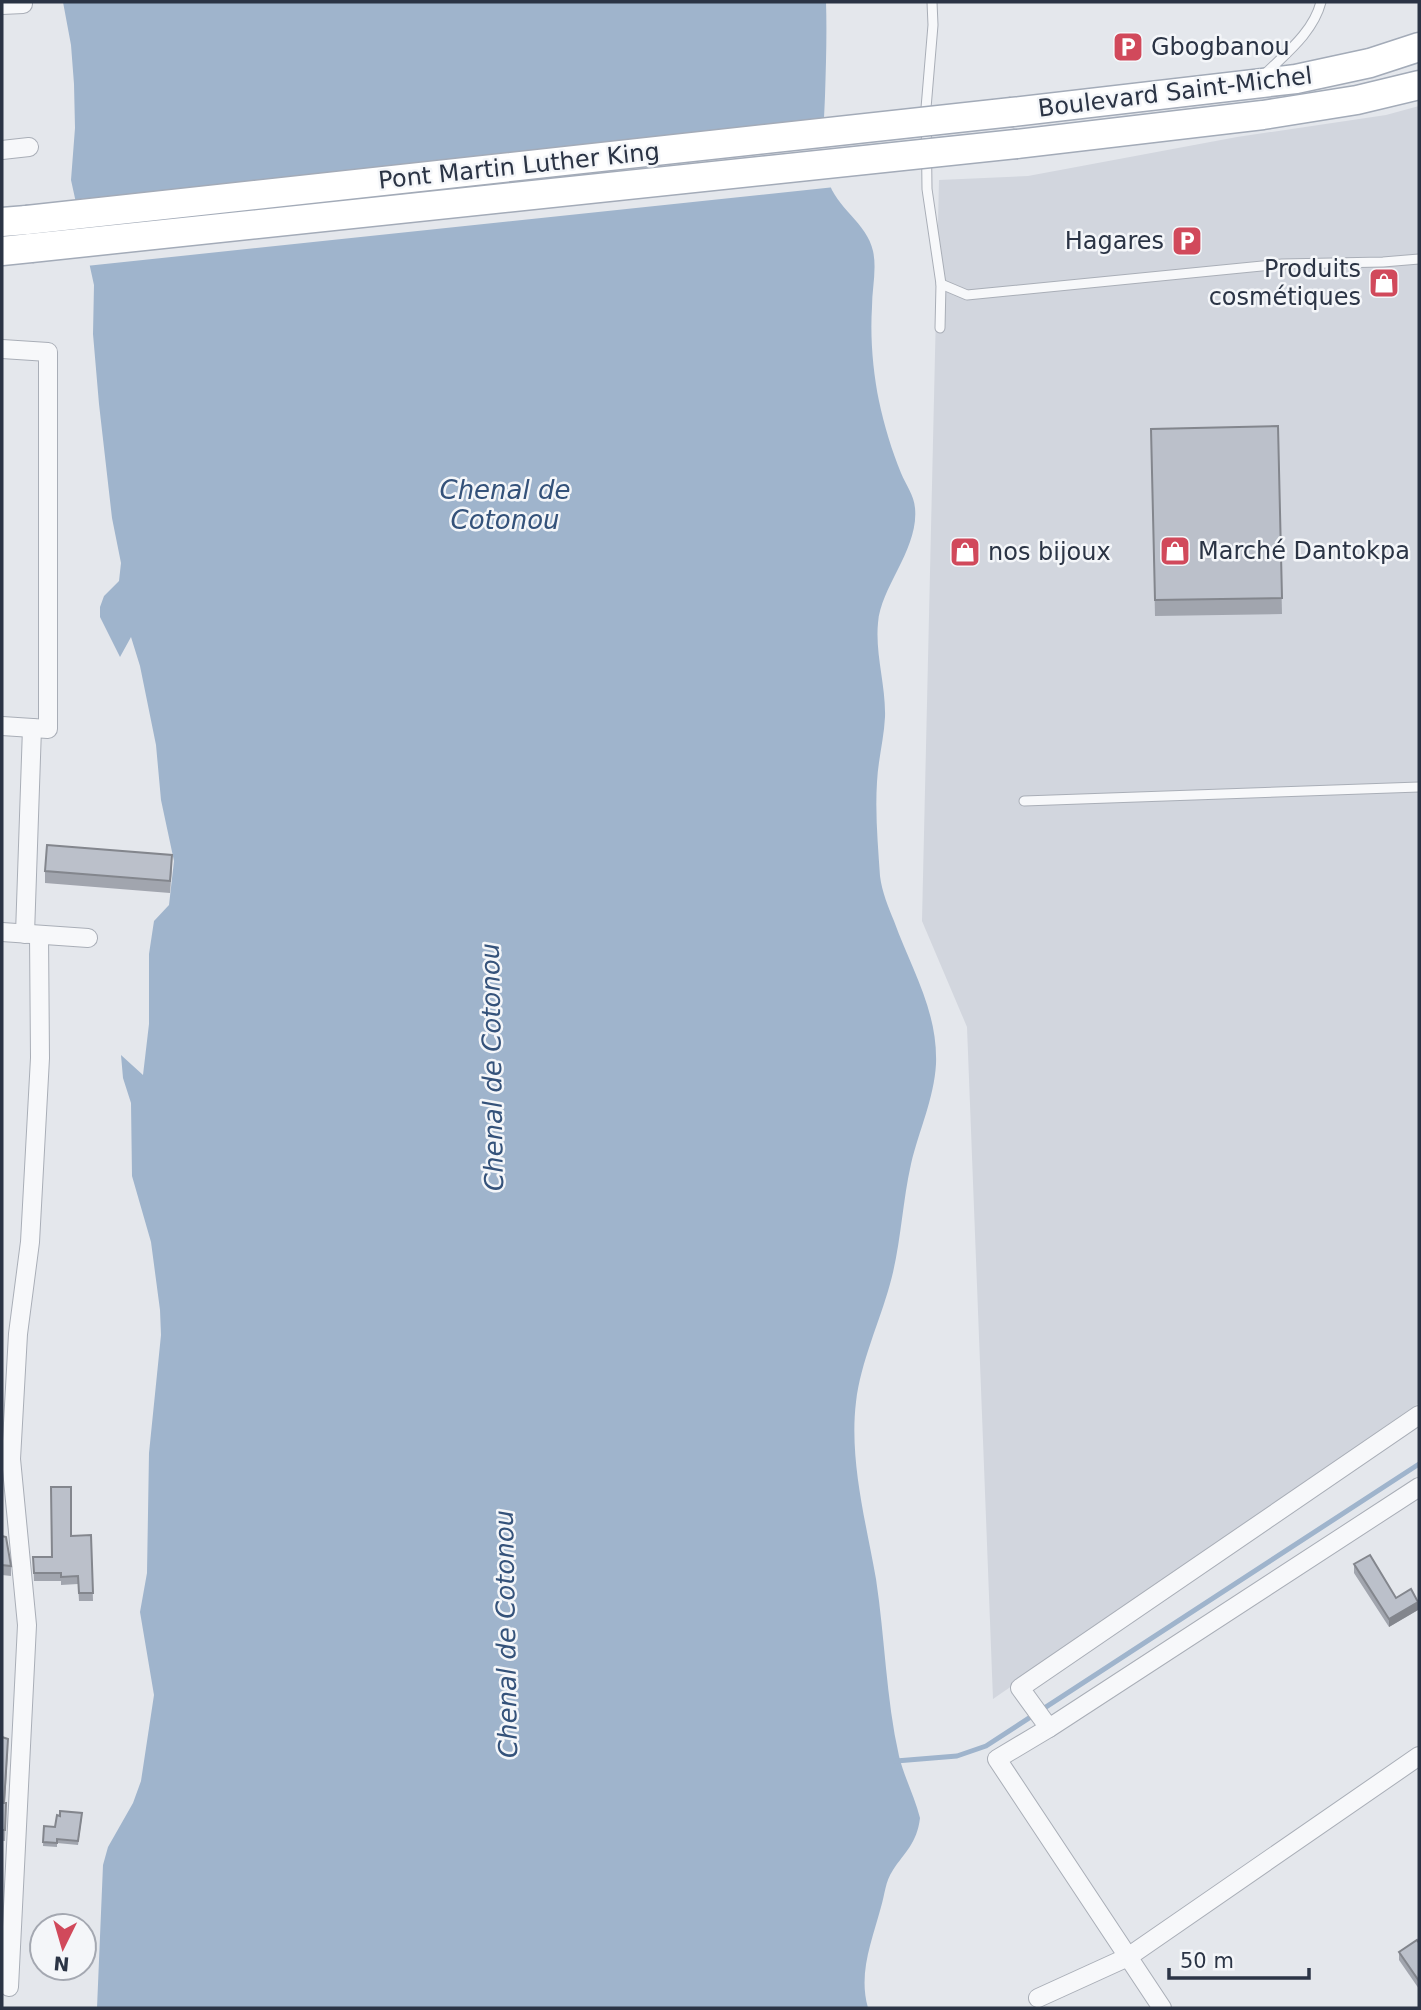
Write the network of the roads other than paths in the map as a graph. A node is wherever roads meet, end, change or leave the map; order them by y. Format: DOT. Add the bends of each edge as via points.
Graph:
graph roads {
  1 [pos="932,2"];
  2 [pos="1321,2"];
  3 [pos="23,4"];
  4 [pos="2,5"];
  5 [pos="1419,47"];
  6 [pos="1253,85"];
  7 [pos="1419,85"];
  8 [pos="1012,112"];
  9 [pos="1016,144"];
  10 [pos="29,147"];
  11 [pos="2,150"];
  12 [pos="14,221"];
  13 [pos="2,251"];
  14 [pos="1419,259"];
  15 [pos="941,284"];
  16 [pos="940,328"];
  17 [pos="2,349"];
  18 [pos="2,726"];
  19 [pos="32,728"];
  20 [pos="1419,787"];
  21 [pos="1024,801"];
  22 [pos="2,932"];
  23 [pos="32,934"];
  24 [pos="88,938"];
  25 [pos="1419,1415"];
  26 [pos="6,1462"];
  27 [pos="1419,1487"];
  28 [pos="1049,1728"];
  29 [pos="1419,1756"];
  30 [pos="10,1797"];
  31 [pos="1128,1957"];
  32 [pos="9,1987"];
  33 [pos="1038,1998"];
  34 [pos="1162,2008"];
  1 -- 15 [label="lane" via="927,189"];
  2 -- 6 [label="lane" via="1318,15 1297,43"];
  3 -- 4 [label="street"];
  5 -- 6 [label="main road, Boulevard Saint-Michel" via="1370,63"];
  6 -- 8 [label="main road, Boulevard Saint-Michel"];
  7 -- 9 [label="main road, Boulevard Saint-Michel" via="1263,115"];
  8 -- 12 [label="main road, Pont Martin Luther King, bridge"];
  9 -- 13 [label="main road, Pont Martin Luther King, bridge"];
  10 -- 11 [label="street"];
  14 -- 15 [label="lane" via="1282,264 967,295"];
  15 -- 16 [label="lane"];
  17 -- 19 [label="street" via="48,352 48,729"];
  18 -- 19 [label="street"];
  19 -- 23 [label="street"];
  20 -- 21 [label="lane"];
  22 -- 23 [label="street"];
  23 -- 24 [label="street"];
  23 -- 26 [label="street" via="39,1084 30,1242"];
  25 -- 28 [label="street" via="1020,1688"];
  26 -- 30 [label="street" via="27,1625"];
  27 -- 28 [label="street"];
  28 -- 31 [label="street" via="997,1759"];
  29 -- 31 [label="street"];
  30 -- 32 [label="street"];
  31 -- 33 [label="street"];
  31 -- 34 [label="street"];
}
